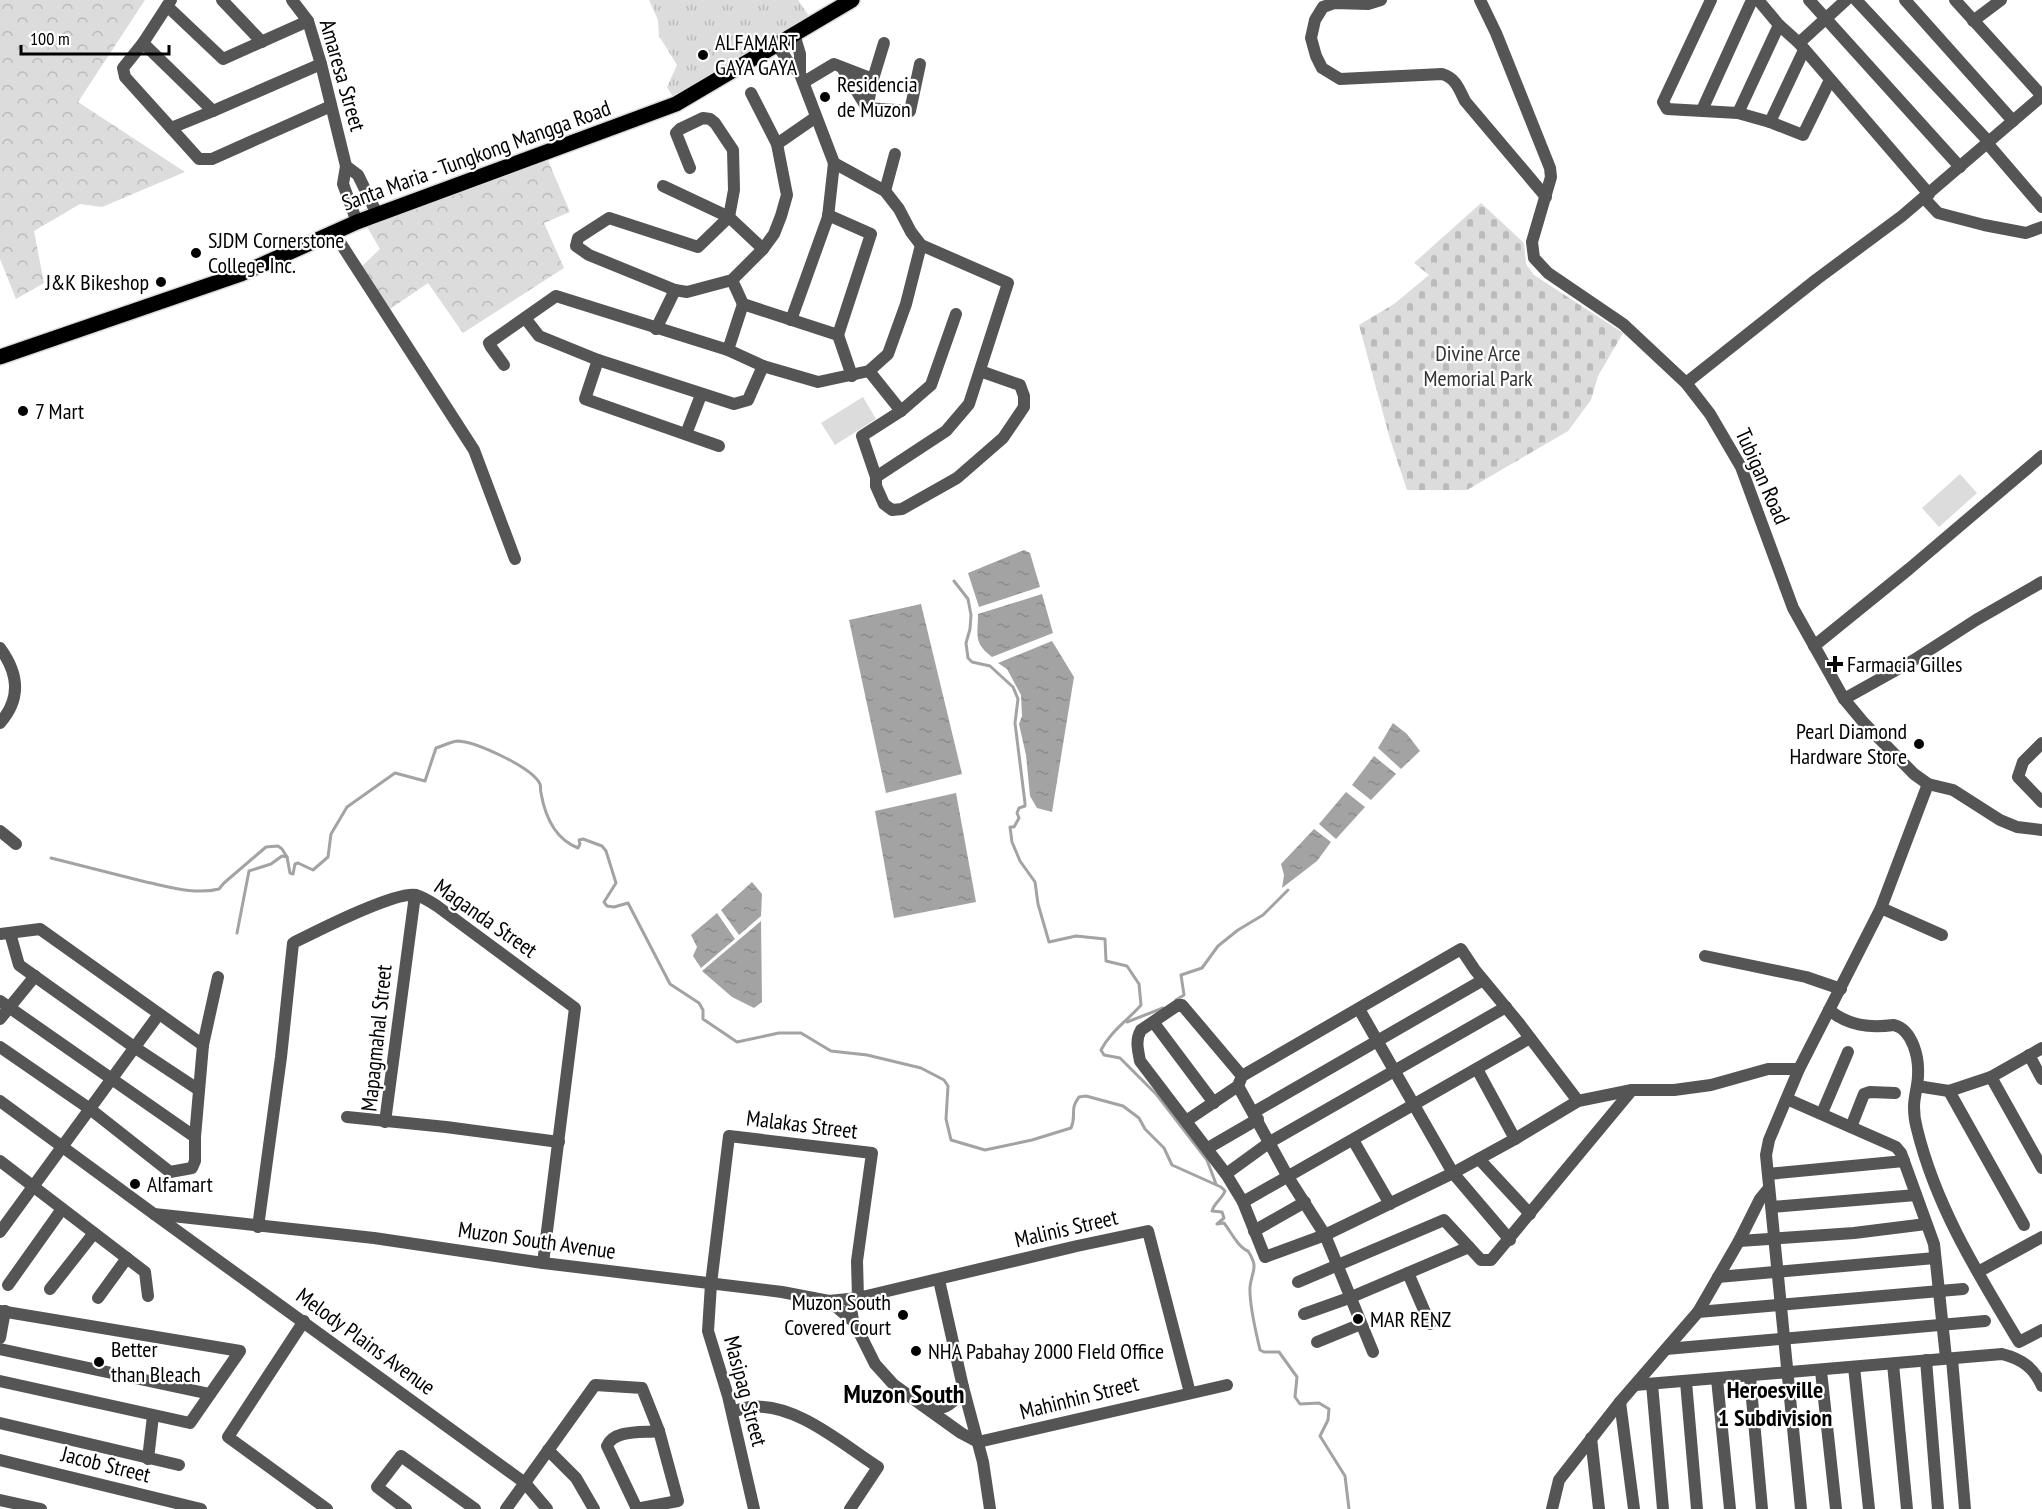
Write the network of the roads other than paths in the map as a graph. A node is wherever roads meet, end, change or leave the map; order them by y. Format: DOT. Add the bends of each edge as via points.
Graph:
graph roads {
  1 [pos="222,0"];
  2 [pos="292,0"];
  3 [pos="852,0"];
  4 [pos="1381,0"];
  5 [pos="1480,0"];
  6 [pos="1711,0"];
  7 [pos="1752,0"];
  8 [pos="1758,0"];
  9 [pos="1809,0"];
  10 [pos="1846,0"];
  11 [pos="1856,0"];
  12 [pos="1905,0"];
  13 [pos="1955,0"];
  14 [pos="2001,0"];
  15 [pos="169,3"];
  16 [pos="1826,19"];
  17 [pos="308,21"];
  18 [pos="1973,21"];
  19 [pos="1779,25"];
  20 [pos="794,34"];
  21 [pos="262,42"];
  22 [pos="143,43"];
  23 [pos="884,43"];
  24 [pos="777,44"];
  25 [pos="1802,46"];
  26 [pos="321,64"];
  27 [pos="920,64"];
  28 [pos="843,69"];
  29 [pos="802,78"];
  30 [pos="873,79"];
  31 [pos="1830,80"];
  32 [pos="751,93"];
  33 [pos="2042,96"];
  34 [pos="331,106"];
  35 [pos="867,108"];
  36 [pos="1702,110"];
  37 [pos="213,111"];
  38 [pos="1738,113"];
  39 [pos="816,117"];
  40 [pos="2013,121"];
  41 [pos="1770,122"];
  42 [pos="171,128"];
  43 [pos="1988,143"];
  44 [pos="777,144"];
  45 [pos="895,154"];
  46 [pos="834,163"];
  47 [pos="345,166"];
  48 [pos="1960,167"];
  49 [pos="690,168"];
  50 [pos="663,186"];
  51 [pos="885,190"];
  52 [pos="1546,196"];
  53 [pos="1927,196"];
  54 [pos="2042,207"];
  55 [pos="377,214"];
  56 [pos="828,215"];
  57 [pos="729,217"];
  58 [pos="357,222"];
  59 [pos="2042,227"];
  60 [pos="334,233"];
  61 [pos="921,245"];
  62 [pos="763,249"];
  63 [pos="732,280"];
  64 [pos="675,290"];
  65 [pos="743,304"];
  66 [pos="956,314"];
  67 [pos="525,318"];
  68 [pos="791,320"];
  69 [pos="656,329"];
  70 [pos="838,335"];
  71 [pos="728,350"];
  72 [pos="0,357"];
  73 [pos="598,360"];
  74 [pos="504,365"];
  75 [pos="764,366"];
  76 [pos="869,371"];
  77 [pos="980,371"];
  78 [pos="852,376"];
  79 [pos="1686,383"];
  80 [pos="701,394"];
  81 [pos="901,411"];
  82 [pos="686,434"];
  83 [pos="719,446"];
  84 [pos="2039,460"];
  85 [pos="876,477"];
  86 [pos="515,559"];
  87 [pos="2042,582"];
  88 [pos="1814,646"];
  89 [pos="0,648"];
  90 [pos="1844,699"];
  91 [pos="0,723"];
  92 [pos="2042,743"];
  93 [pos="1928,784"];
  94 [pos="2042,802"];
  95 [pos="2042,830"];
  96 [pos="0,831"];
  97 [pos="16,844"];
  98 [pos="415,895"];
  99 [pos="1881,908"];
  100 [pos="5,933"];
  101 [pos="1942,935"];
  102 [pos="1705,956"];
  103 [pos="34,976"];
  104 [pos="218,977"];
  105 [pos="1483,980"];
  106 [pos="1840,989"];
  107 [pos="5,1004"];
  108 [pos="1506,1007"];
  109 [pos="1359,1010"];
  110 [pos="1828,1010"];
  111 [pos="159,1014"];
  112 [pos="0,1019"];
  113 [pos="1154,1023"];
  114 [pos="1530,1038"];
  115 [pos="1376,1041"];
  116 [pos="203,1045"];
  117 [pos="0,1047"];
  118 [pos="134,1047"];
  119 [pos="2042,1048"];
  120 [pos="1848,1052"];
  121 [pos="2029,1055"];
  122 [pos="1477,1069"];
  123 [pos="1799,1069"];
  124 [pos="1395,1071"];
  125 [pos="1991,1077"];
  126 [pos="2042,1079"];
  127 [pos="111,1080"];
  128 [pos="1240,1081"];
  129 [pos="1917,1086"];
  130 [pos="199,1090"];
  131 [pos="1632,1090"];
  132 [pos="1949,1091"];
  133 [pos="1895,1093"];
  134 [pos="1787,1099"];
  135 [pos="0,1101"];
  136 [pos="1578,1101"];
  137 [pos="1214,1103"];
  138 [pos="1415,1105"];
  139 [pos="90,1109"];
  140 [pos="1822,1113"];
  141 [pos="1256,1115"];
  142 [pos="348,1118"];
  143 [pos="1186,1121"];
  144 [pos="385,1122"];
  145 [pos="1851,1126"];
  146 [pos="195,1137"];
  147 [pos="1515,1139"];
  148 [pos="1353,1140"];
  149 [pos="559,1142"];
  150 [pos="1270,1142"];
  151 [pos="62,1146"];
  152 [pos="1208,1148"];
  153 [pos="1479,1159"];
  154 [pos="0,1161"];
  155 [pos="1904,1161"];
  156 [pos="2042,1168"];
  157 [pos="1226,1173"];
  158 [pos="1453,1173"];
  159 [pos="1767,1174"];
  160 [pos="1288,1177"];
  161 [pos="33,1186"];
  162 [pos="1769,1188"];
  163 [pos="1916,1195"];
  164 [pos="1243,1202"];
  165 [pos="1305,1202"];
  166 [pos="1390,1204"];
  167 [pos="1772,1207"];
  168 [pos="62,1209"];
  169 [pos="154,1214"];
  170 [pos="1530,1215"];
  171 [pos="1926,1224"];
  172 [pos="2024,1225"];
  173 [pos="258,1227"];
  174 [pos="1254,1231"];
  175 [pos="0,1232"];
  176 [pos="94,1233"];
  177 [pos="1325,1235"];
  178 [pos="2042,1237"];
  179 [pos="1775,1239"];
  180 [pos="1510,1240"];
  181 [pos="1739,1241"];
  182 [pos="1469,1247"];
  183 [pos="126,1258"];
  184 [pos="1935,1258"];
  185 [pos="543,1263"];
  186 [pos="1338,1267"];
  187 [pos="1978,1272"];
  188 [pos="1408,1273"];
  189 [pos="1778,1273"];
  190 [pos="1718,1277"];
  191 [pos="939,1280"];
  192 [pos="1298,1282"];
  193 [pos="711,1284"];
  194 [pos="8,1285"];
  195 [pos="50,1289"];
  196 [pos="1963,1289"];
  197 [pos="1938,1290"];
  198 [pos="148,1296"];
  199 [pos="98,1298"];
  200 [pos="858,1298"];
  201 [pos="1349,1298"];
  202 [pos="829,1301"];
  203 [pos="1781,1304"];
  204 [pos="2,1311"];
  205 [pos="1698,1312"];
  206 [pos="1304,1314"];
  207 [pos="304,1321"];
  208 [pos="853,1321"];
  209 [pos="1986,1321"];
  210 [pos="1361,1324"];
  211 [pos="1430,1324"];
  212 [pos="1942,1324"];
  213 [pos="2042,1330"];
  214 [pos="1784,1337"];
  215 [pos="0,1338"];
  216 [pos="1317,1342"];
  217 [pos="1666,1348"];
  218 [pos="0,1349"];
  219 [pos="1373,1352"];
  220 [pos="1949,1359"];
  221 [pos="1926,1360"];
  222 [pos="1893,1364"];
  223 [pos="1854,1367"];
  224 [pos="1821,1371"];
  225 [pos="2039,1372"];
  226 [pos="1788,1374"];
  227 [pos="1750,1377"];
  228 [pos="1717,1379"];
  229 [pos="0,1381"];
  230 [pos="1686,1382"];
  231 [pos="1652,1384"];
  232 [pos="1227,1385"];
  233 [pos="1635,1385"];
  234 [pos="2042,1386"];
  235 [pos="963,1387"];
  236 [pos="1190,1393"];
  237 [pos="210,1394"];
  238 [pos="1620,1402"];
  239 [pos="921,1404"];
  240 [pos="732,1412"];
  241 [pos="153,1416"];
  242 [pos="0,1423"];
  243 [pos="659,1431"];
  244 [pos="1591,1438"];
  245 [pos="978,1442"];
  246 [pos="548,1450"];
  247 [pos="148,1459"];
  248 [pos="0,1460"];
  249 [pos="179,1466"];
  250 [pos="525,1483"];
  251 [pos="0,1500"];
  252 [pos="41,1509"];
  253 [pos="201,1509"];
  254 [pos="327,1509"];
  255 [pos="406,1509"];
  256 [pos="475,1509"];
  257 [pos="506,1509"];
  258 [pos="547,1509"];
  259 [pos="594,1509"];
  260 [pos="636,1509"];
  261 [pos="754,1509"];
  262 [pos="850,1509"];
  263 [pos="990,1509"];
  264 [pos="1552,1509"];
  265 [pos="1599,1509"];
  266 [pos="1634,1509"];
  267 [pos="1663,1509"];
  268 [pos="1697,1509"];
  269 [pos="1730,1509"];
  270 [pos="1762,1509"];
  271 [pos="1801,1509"];
  272 [pos="1836,1509"];
  273 [pos="1869,1509"];
  274 [pos="1907,1509"];
  275 [pos="1938,1509"];
  276 [pos="1965,1509"];
  1 -- 21 [label="street"];
  2 -- 17 [label="street, Amaresa Street"];
  3 -- 20 [label="main road, Santa Maria - Tungkong Mangga Road"];
  4 -- 52 [label="street" via="1323,7 1311,38 1322,68 1340,78 1450,76 1465,101"];
  5 -- 52 [label="street, Tubigan Road" via="1548,160 1551,177"];
  6 -- 36 [label="street" via="1664,102 1667,110"];
  7 -- 36 [label="street"];
  8 -- 19 [label="street"];
  9 -- 16 [label="street"];
  10 -- 16 [label="street"];
  11 -- 43 [label="street"];
  12 -- 40 [label="street"];
  13 -- 18 [label="street"];
  14 -- 18 [label="street"];
  15 -- 21 [label="street" via="223,59"];
  15 -- 22 [label="street"];
  16 -- 25 [label="street"];
  16 -- 48 [label="street"];
  17 -- 21 [label="street"];
  17 -- 26 [label="street, Amaresa Street"];
  18 -- 33 [label="street"];
  19 -- 25 [label="street"];
  19 -- 38 [label="street"];
  20 -- 24 [label="main road, Santa Maria - Tungkong Mangga Road"];
  20 -- 29 [label="street"];
  22 -- 37 [label="street"];
  22 -- 42 [label="street" via="123,68 124,77"];
  23 -- 30 [label="street"];
  24 -- 29 [label="street"];
  24 -- 55 [label="main road, Santa Maria - Tungkong Mangga Road" via="676,104"];
  25 -- 31 [label="street"];
  25 -- 41 [label="street"];
  26 -- 34 [label="street, Amaresa Street"];
  26 -- 37 [label="street"];
  27 -- 35 [label="street" via="910,111"];
  28 -- 29 [label="street" via="834,64"];
  28 -- 30 [label="street"];
  28 -- 35 [label="street"];
  29 -- 39 [label="street"];
  30 -- 35 [label="street"];
  31 -- 41 [label="street" via="1803,135"];
  31 -- 53 [label="street"];
  32 -- 44 [label="street"];
  33 -- 40 [label="street"];
  34 -- 42 [label="street" via="212,159 195,156"];
  34 -- 47 [label="street, Amaresa Street"];
  36 -- 38 [label="street"];
  37 -- 42 [label="street"];
  38 -- 41 [label="street"];
  39 -- 44 [label="street"];
  39 -- 46 [label="street"];
  40 -- 43 [label="street"];
  43 -- 48 [label="street"];
  43 -- 54 [label="street"];
  44 -- 62 [label="street" via="787,195 774,234"];
  45 -- 51 [label="street"];
  46 -- 51 [label="street"];
  46 -- 56 [label="street"];
  47 -- 55 [label="street, Amaresa Street" via="358,175"];
  47 -- 58 [label="street, Amaresa Street" via="343,184"];
  48 -- 53 [label="street"];
  49 -- 57 [label="street" via="676,133 703,118 710,119 733,150 734,190"];
  50 -- 57 [label="street"];
  51 -- 61 [label="street"];
  52 -- 79 [label="street, Tubigan Road" via="1532,242 1534,258 1548,273 1623,324"];
  53 -- 59 [label="street" via="1938,213 2026,233"];
  53 -- 79 [label="street"];
  55 -- 58 [label="main road, Santa Maria - Tungkong Mangga Road"];
  56 -- 68 [label="street"];
  56 -- 70 [label="street" via="872,234"];
  57 -- 62 [label="street"];
  57 -- 64 [label="street" via="698,247 609,218 578,238 576,246 589,255"];
  58 -- 60 [label="main road, Santa Maria - Tungkong Mangga Road"];
  60 -- 72 [label="main road, Santa Maria - Tungkong Mangga Road" via="241,274"];
  60 -- 86 [label="street" via="474,450"];
  61 -- 76 [label="street" via="888,354"];
  61 -- 77 [label="street" via="1008,283"];
  62 -- 63 [label="street"];
  63 -- 64 [label="street" via="687,292"];
  63 -- 65 [label="street"];
  64 -- 69 [label="street"];
  65 -- 68 [label="street"];
  65 -- 71 [label="street"];
  66 -- 81 [label="street" via="931,385"];
  67 -- 69 [label="street" via="556,296"];
  67 -- 73 [label="street" via="539,336"];
  67 -- 74 [label="street" via="489,343"];
  68 -- 70 [label="street"];
  69 -- 71 [label="street"];
  70 -- 78 [label="street"];
  71 -- 75 [label="street"];
  73 -- 80 [label="street"];
  73 -- 82 [label="street" via="585,399"];
  75 -- 78 [label="street" via="818,382"];
  75 -- 80 [label="street" via="748,400 734,404"];
  76 -- 78 [label="street"];
  76 -- 81 [label="street"];
  77 -- 85 [label="street" via="969,404 946,431"];
  77 -- 85 [label="street" via="1020,386 1024,396 1024,407 1003,438 957,478 902,509 892,510 884,504"];
  79 -- 88 [label="street, Tubigan Road" via="1710,414 1741,467 1793,608"];
  80 -- 82 [label="street"];
  81 -- 85 [label="street" via="862,436"];
  82 -- 83 [label="street"];
  84 -- 88 [label="street"];
  87 -- 90 [label="street"];
  88 -- 90 [label="street, Tubigan Road"];
  89 -- 91 [label="street" via="15,682 15,701"];
  90 -- 93 [label="street, Tubigan Road"];
  92 -- 94 [label="street" via="2023,762 2018,777"];
  93 -- 95 [label="street, Tubigan Road" via="1953,790 2017,827"];
  93 -- 99 [label="street"];
  96 -- 97 [label="street"];
  98 -- 144 [label="street, Mapagmahal Street"];
  98 -- 149 [label="street, Maganda Street" via="437,906 575,1008"];
  98 -- 173 [label="street, Maganda Street" via="391,899 293,943"];
  99 -- 101 [label="street"];
  99 -- 106 [label="street"];
  100 -- 103 [label="street" via="19,965"];
  100 -- 111 [label="street" via="40,928"];
  102 -- 106 [label="street" via="1806,977"];
  103 -- 107 [label="street"];
  103 -- 118 [label="street"];
  104 -- 116 [label="street"];
  105 -- 108 [label="street"];
  105 -- 109 [label="street" via="1461,949"];
  105 -- 115 [label="street"];
  106 -- 110 [label="street"];
  107 -- 112 [label="street"];
  107 -- 127 [label="street"];
  108 -- 114 [label="street"];
  108 -- 124 [label="street"];
  109 -- 115 [label="street"];
  109 -- 128 [label="street"];
  110 -- 123 [label="street"];
  110 -- 129 [label="street" via="1856,1026 1894,1026 1904,1030 1917,1059"];
  111 -- 116 [label="street"];
  111 -- 118 [label="street"];
  113 -- 128 [label="street" via="1182,1005"];
  113 -- 137 [label="street"];
  113 -- 143 [label="street" via="1139,1034 1140,1061"];
  114 -- 122 [label="street"];
  114 -- 136 [label="street"];
  115 -- 124 [label="street"];
  115 -- 141 [label="street"];
  116 -- 130 [label="street"];
  117 -- 139 [label="street"];
  118 -- 127 [label="street"];
  118 -- 130 [label="street"];
  119 -- 121 [label="street"];
  120 -- 140 [label="street"];
  121 -- 125 [label="street"];
  121 -- 126 [label="street"];
  122 -- 138 [label="street"];
  122 -- 147 [label="street"];
  123 -- 131 [label="street" via="1767,1069 1702,1087"];
  123 -- 134 [label="street"];
  124 -- 138 [label="street"];
  124 -- 150 [label="street"];
  125 -- 132 [label="street"];
  125 -- 156 [label="street"];
  127 -- 139 [label="street"];
  127 -- 146 [label="street"];
  128 -- 137 [label="street"];
  128 -- 141 [label="street"];
  129 -- 132 [label="street"];
  129 -- 187 [label="street" via="1914,1114 1922,1151 1952,1227"];
  130 -- 146 [label="street"];
  131 -- 136 [label="street"];
  131 -- 170 [label="street"];
  132 -- 172 [label="street"];
  133 -- 145 [label="street" via="1864,1094"];
  134 -- 140 [label="street"];
  134 -- 159 [label="street" via="1769,1140"];
  135 -- 151 [label="street, Muzon South Avenue"];
  136 -- 147 [label="street"];
  137 -- 143 [label="street"];
  138 -- 148 [label="street"];
  138 -- 158 [label="street"];
  139 -- 146 [label="street" via="170,1172 192,1168"];
  139 -- 151 [label="street"];
  140 -- 145 [label="street"];
  141 -- 150 [label="street"];
  141 -- 152 [label="street"];
  142 -- 144 [label="street"];
  143 -- 152 [label="street"];
  144 -- 149 [label="street, Mapagmahal Street"];
  145 -- 155 [label="street" via="1896,1147"];
  147 -- 153 [label="street"];
  148 -- 160 [label="street"];
  148 -- 166 [label="street"];
  149 -- 185 [label="street, Maganda Street"];
  150 -- 157 [label="street"];
  150 -- 160 [label="street"];
  151 -- 161 [label="street"];
  151 -- 169 [label="street, Muzon South Avenue"];
  152 -- 157 [label="street"];
  153 -- 158 [label="street"];
  153 -- 170 [label="street"];
  154 -- 161 [label="street"];
  155 -- 159 [label="street"];
  155 -- 163 [label="street"];
  157 -- 164 [label="street"];
  158 -- 166 [label="street"];
  158 -- 180 [label="street"];
  159 -- 162 [label="street"];
  160 -- 164 [label="street"];
  160 -- 165 [label="street"];
  161 -- 168 [label="street"];
  161 -- 175 [label="street"];
  162 -- 167 [label="street"];
  162 -- 181 [label="street"];
  163 -- 167 [label="street"];
  163 -- 171 [label="street"];
  164 -- 174 [label="street"];
  165 -- 174 [label="street"];
  165 -- 177 [label="street"];
  166 -- 177 [label="street"];
  167 -- 179 [label="street"];
  168 -- 176 [label="street"];
  168 -- 194 [label="street"];
  169 -- 173 [label="street, Muzon South Avenue"];
  169 -- 207 [label="street, Melody Plains Avenue"];
  170 -- 180 [label="street"];
  171 -- 179 [label="street"];
  171 -- 184 [label="street"];
  173 -- 185 [label="street, Muzon South Avenue" via="372,1238"];
  174 -- 177 [label="street" via="1265,1257"];
  176 -- 183 [label="street"];
  176 -- 195 [label="street"];
  177 -- 186 [label="street"];
  178 -- 187 [label="street"];
  179 -- 181 [label="street"];
  179 -- 189 [label="street"];
  180 -- 182 [label="street" via="1487,1262"];
  181 -- 190 [label="street"];
  182 -- 186 [label="street" via="1448,1222 1439,1221"];
  182 -- 188 [label="street"];
  183 -- 198 [label="street" via="145,1272"];
  183 -- 199 [label="street"];
  184 -- 189 [label="street"];
  184 -- 197 [label="street"];
  185 -- 193 [label="street, Muzon South Avenue"];
  186 -- 192 [label="street"];
  186 -- 201 [label="street"];
  187 -- 213 [label="street" via="2019,1342"];
  188 -- 201 [label="street"];
  188 -- 211 [label="street"];
  189 -- 190 [label="street"];
  189 -- 203 [label="street"];
  190 -- 205 [label="street"];
  191 -- 200 [label="street, Malinis Street"];
  191 -- 235 [label="street"];
  191 -- 236 [label="street, Malinis Street" via="1148,1231"];
  193 -- 200 [label="street, Malakas Street" via="729,1136 872,1153 857,1261"];
  193 -- 202 [label="street, Muzon South Avenue"];
  193 -- 240 [label="street, Masipag Street" via="708,1331"];
  196 -- 197 [label="street"];
  197 -- 203 [label="street"];
  197 -- 212 [label="street"];
  200 -- 202 [label="street, Malinis Street"];
  200 -- 208 [label="street" via="851,1307"];
  201 -- 206 [label="street"];
  201 -- 210 [label="street"];
  202 -- 208 [label="street, Muzon South Avenue"];
  203 -- 205 [label="street"];
  203 -- 214 [label="street"];
  204 -- 215 [label="street"];
  204 -- 237 [label="street" via="240,1351"];
  205 -- 217 [label="street"];
  207 -- 250 [label="street, Melody Plains Avenue"];
  207 -- 254 [label="street" via="228,1437"];
  208 -- 239 [label="street, Muzon South Avenue" via="881,1372"];
  209 -- 212 [label="street"];
  210 -- 216 [label="street"];
  210 -- 219 [label="street"];
  212 -- 214 [label="street"];
  212 -- 220 [label="street"];
  214 -- 217 [label="street"];
  214 -- 226 [label="street"];
  217 -- 233 [label="street"];
  218 -- 237 [label="street"];
  220 -- 221 [label="street"];
  220 -- 225 [label="street" via="2002,1354"];
  220 -- 276 [label="street"];
  221 -- 222 [label="street"];
  221 -- 275 [label="street"];
  222 -- 223 [label="street"];
  222 -- 274 [label="street"];
  223 -- 224 [label="street"];
  223 -- 273 [label="street"];
  224 -- 226 [label="street"];
  224 -- 272 [label="street"];
  225 -- 234 [label="street"];
  226 -- 227 [label="street"];
  226 -- 271 [label="street"];
  227 -- 228 [label="street"];
  227 -- 270 [label="street"];
  228 -- 230 [label="street"];
  228 -- 269 [label="street"];
  229 -- 241 [label="street"];
  230 -- 231 [label="street"];
  230 -- 268 [label="street"];
  231 -- 233 [label="street"];
  231 -- 267 [label="street"];
  232 -- 236 [label="street, Mahinhin Street"];
  233 -- 238 [label="street"];
  235 -- 239 [label="street" via="958,1399 946,1407 935,1409"];
  235 -- 245 [label="street"];
  236 -- 245 [label="street, Mahinhin Street"];
  237 -- 241 [label="street" via="190,1423"];
  238 -- 244 [label="street"];
  238 -- 266 [label="street"];
  239 -- 245 [label="street, Muzon South Avenue"];
  240 -- 261 [label="street, Masipag Street"];
  240 -- 262 [label="street" via="767,1408 803,1417 878,1467"];
  241 -- 247 [label="street"];
  242 -- 247 [label="street"];
  243 -- 246 [label="street" via="642,1388 595,1385"];
  243 -- 260 [label="street" via="678,1501"];
  243 -- 260 [label="street" via="616,1436 607,1446"];
  244 -- 264 [label="street" via="1559,1480"];
  244 -- 265 [label="street"];
  245 -- 263 [label="street"];
  246 -- 250 [label="street"];
  246 -- 259 [label="street" via="576,1478"];
  247 -- 249 [label="street"];
  248 -- 253 [label="street, Jacob Street"];
  250 -- 257 [label="street"];
  250 -- 258 [label="street, Melody Plains Avenue"];
  251 -- 252 [label="street"];
  255 -- 256 [label="street" via="377,1487 401,1456"];
}
